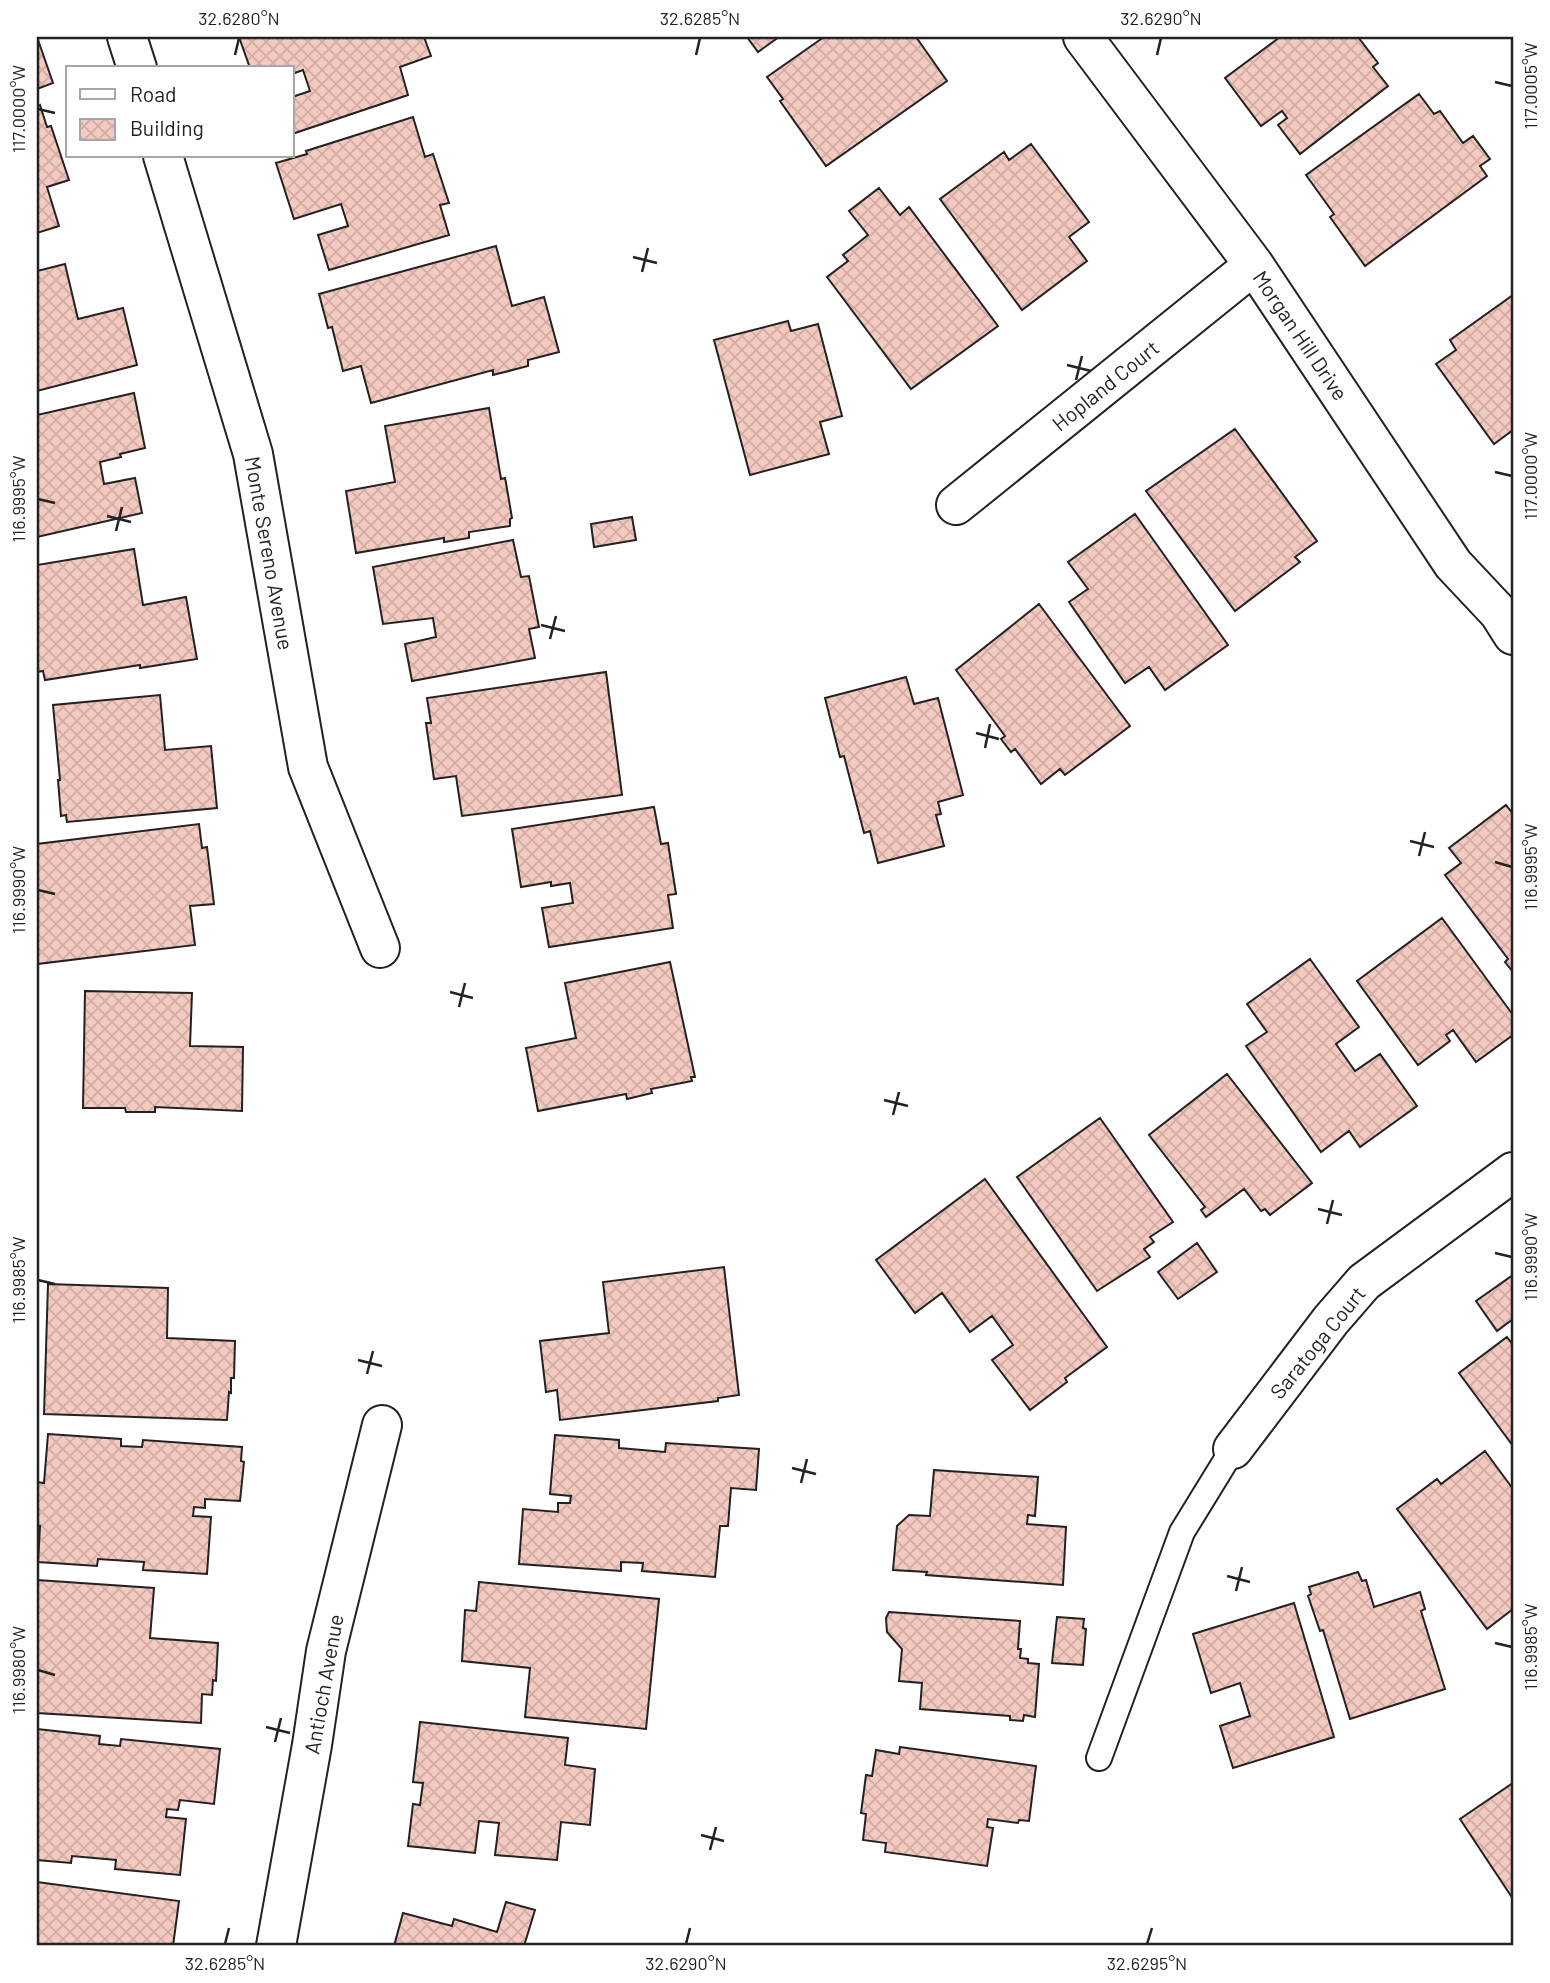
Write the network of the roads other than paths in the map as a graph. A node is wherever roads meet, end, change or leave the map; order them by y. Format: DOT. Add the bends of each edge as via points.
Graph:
graph roads {
  1 [pos="127,37"];
  2 [pos="1083,37"];
  3 [pos="135,66"];
  4 [pos="164,158"];
  5 [pos="1254,265"];
  6 [pos="956,505"];
  7 [pos="1508,617"];
  8 [pos="380,948"];
  9 [pos="1513,1172"];
  10 [pos="382,1425"];
  11 [pos="1233,1449"];
  12 [pos="1099,1758"];
  13 [pos="276,1946"];
  1 -- 3 [label="street"];
  2 -- 5 [label="street, Morgan Hill Drive"];
  4 -- 8 [label="street, Monte Sereno Avenue" via="253,454 308,767"];
  5 -- 6 [label="street, Hopland Court"];
  5 -- 7 [label="street, Morgan Hill Drive" via="1453,564"];
  9 -- 11 [label="street, Saratoga Court" via="1364,1282"];
  10 -- 13 [label="street, Antioch Avenue" via="326,1651"];
  11 -- 12 [label="lane" via="1182,1532"];
}
